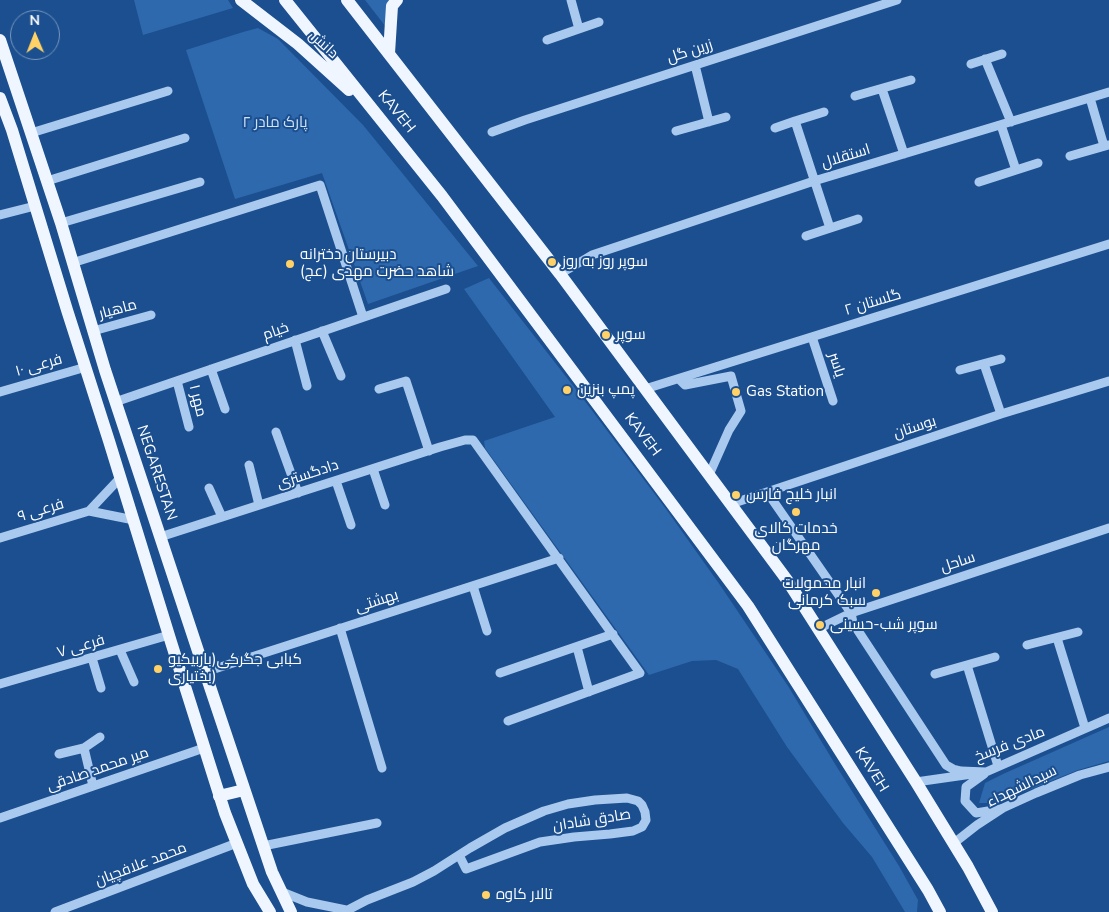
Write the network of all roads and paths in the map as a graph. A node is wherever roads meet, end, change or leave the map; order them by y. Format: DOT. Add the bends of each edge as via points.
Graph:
graph roads {
  1 [pos="241,0"];
  2 [pos="285,0"];
  3 [pos="347,0"];
  4 [pos="397,0"];
  5 [pos="571,0"];
  6 [pos="897,0"];
  7 [pos="599,22"];
  8 [pos="579,29"];
  9 [pos="0,40"];
  10 [pos="547,40"];
  11 [pos="389,53"];
  12 [pos="1002,54"];
  13 [pos="985,59"];
  14 [pos="971,64"];
  15 [pos="695,65"];
  16 [pos="911,80"];
  17 [pos="882,89"];
  18 [pos="168,91"];
  19 [pos="1109,92"];
  20 [pos="856,96"];
  21 [pos="0,98"];
  22 [pos="1090,98"];
  23 [pos="2,111"];
  24 [pos="824,112"];
  25 [pos="726,117"];
  26 [pos="380,118"];
  27 [pos="795,121"];
  28 [pos="709,122"];
  29 [pos="1012,122"];
  30 [pos="1001,125"];
  31 [pos="775,128"];
  32 [pos="676,130"];
  33 [pos="492,132"];
  34 [pos="31,133"];
  35 [pos="185,138"];
  36 [pos="1106,145"];
  37 [pos="904,154"];
  38 [pos="1070,156"];
  39 [pos="1038,164"];
  40 [pos="1016,170"];
  41 [pos="47,181"];
  42 [pos="814,181"];
  43 [pos="200,182"];
  44 [pos="979,182"];
  45 [pos="35,206"];
  46 [pos="0,215"];
  47 [pos="858,219"];
  48 [pos="61,223"];
  49 [pos="830,228"];
  50 [pos="806,236"];
  51 [pos="1109,244"];
  52 [pos="72,263"];
  53 [pos="560,274"];
  54 [pos="446,289"];
  55 [pos="84,303"];
  56 [pos="67,310"];
  57 [pos="151,315"];
  58 [pos="364,317"];
  59 [pos="93,331"];
  60 [pos="322,331"];
  61 [pos="74,333"];
  62 [pos="812,337"];
  63 [pos="295,340"];
  64 [pos="1001,359"];
  65 [pos="984,364"];
  66 [pos="86,367"];
  67 [pos="211,369"];
  68 [pos="960,370"];
  69 [pos="341,376"];
  70 [pos="679,379"];
  71 [pos="177,381"];
  72 [pos="1109,381"];
  73 [pos="307,386"];
  74 [pos="379,389"];
  75 [pos="645,389"];
  76 [pos="0,392"];
  77 [pos="833,401"];
  78 [pos="115,402"];
  79 [pos="225,409"];
  80 [pos="1001,414"];
  81 [pos="189,427"];
  82 [pos="276,432"];
  83 [pos="429,451"];
  84 [pos="249,465"];
  85 [pos="373,469"];
  86 [pos="709,475"];
  87 [pos="121,477"];
  88 [pos="336,481"];
  89 [pos="209,488"];
  90 [pos="767,492"];
  91 [pos="298,493"];
  92 [pos="731,504"];
  93 [pos="384,505"];
  94 [pos="259,506"];
  95 [pos="89,511"];
  96 [pos="222,518"];
  97 [pos="134,520"];
  98 [pos="352,526"];
  99 [pos="1109,528"];
  100 [pos="160,537"];
  101 [pos="0,538"];
  102 [pos="559,558"];
  103 [pos="473,586"];
  104 [pos="850,613"];
  105 [pos="340,628"];
  106 [pos="818,629"];
  107 [pos="488,631"];
  108 [pos="1078,632"];
  109 [pos="613,634"];
  110 [pos="169,636"];
  111 [pos="1057,638"];
  112 [pos="1027,645"];
  113 [pos="577,647"];
  114 [pos="120,650"];
  115 [pos="995,657"];
  116 [pos="92,658"];
  117 [pos="967,664"];
  118 [pos="205,672"];
  119 [pos="500,673"];
  120 [pos="935,674"];
  121 [pos="134,682"];
  122 [pos="0,684"];
  123 [pos="101,688"];
  124 [pos="589,692"];
  125 [pos="1109,718"];
  126 [pos="508,721"];
  127 [pos="1085,728"];
  128 [pos="100,737"];
  129 [pos="84,748"];
  130 [pos="204,748"];
  131 [pos="59,754"];
  132 [pos="998,766"];
  133 [pos="1109,767"];
  134 [pos="382,768"];
  135 [pos="986,772"];
  136 [pos="916,782"];
  137 [pos="93,786"];
  138 [pos="244,790"];
  139 [pos="219,796"];
  140 [pos="1003,808"];
  141 [pos="0,818"];
  142 [pos="377,823"];
  143 [pos="237,843"];
  144 [pos="954,843"];
  145 [pos="263,846"];
  146 [pos="458,855"];
  147 [pos="282,892"];
  148 [pos="345,911"];
  149 [pos="938,911"];
  150 [pos="57,912"];
  151 [pos="270,912"];
  152 [pos="292,912"];
  153 [pos="992,912"];
  1 -- 26 [label="main road, دانش" via="298,44"];
  2 -- 26 [label="main road, KAVEH"];
  3 -- 11 [label="main road, KAVEH"];
  4 -- 11 [label="main road" via="392,6"];
  5 -- 8 [label="street"];
  6 -- 15 [label="street, زرین گل"];
  7 -- 8 [label="street"];
  8 -- 10 [label="street"];
  9 -- 34 [label="main road, NEGARESTAN"];
  11 -- 53 [label="main road, KAVEH"];
  12 -- 13 [label="street"];
  13 -- 14 [label="street"];
  13 -- 29 [label="street"];
  15 -- 28 [label="street"];
  15 -- 33 [label="street, زرین گل"];
  16 -- 17 [label="street"];
  17 -- 20 [label="street"];
  17 -- 37 [label="street"];
  18 -- 34 [label="street"];
  19 -- 22 [label="street, استقلال"];
  21 -- 23 [label="main road"];
  22 -- 29 [label="street, استقلال"];
  22 -- 36 [label="street"];
  23 -- 45 [label="main road"];
  24 -- 27 [label="street"];
  25 -- 28 [label="street"];
  26 -- 149 [label="main road, KAVEH" via="442,196 748,606 928,890"];
  27 -- 31 [label="street"];
  27 -- 42 [label="street"];
  28 -- 32 [label="street"];
  29 -- 30 [label="street, استقلال"];
  30 -- 37 [label="street, استقلال"];
  30 -- 40 [label="street"];
  34 -- 41 [label="main road, NEGARESTAN"];
  35 -- 41 [label="street"];
  36 -- 38 [label="street"];
  37 -- 42 [label="street, استقلال"];
  39 -- 40 [label="street"];
  40 -- 44 [label="street"];
  41 -- 48 [label="main road, NEGARESTAN"];
  42 -- 49 [label="street"];
  42 -- 53 [label="street, استقلال" via="592,255"];
  43 -- 48 [label="street"];
  45 -- 46 [label="street"];
  45 -- 56 [label="main road"];
  47 -- 49 [label="street"];
  48 -- 52 [label="main road, NEGARESTAN"];
  49 -- 50 [label="street"];
  51 -- 62 [label="street, گلستان ۲"];
  52 -- 55 [label="main road, NEGARESTAN"];
  52 -- 58 [label="street" via="320,185"];
  53 -- 75 [label="main road, KAVEH"];
  54 -- 58 [label="street, خیام"];
  55 -- 56 [label="main road" via="79,310"];
  55 -- 59 [label="main road, NEGARESTAN"];
  56 -- 61 [label="main road"];
  57 -- 59 [label="street, ماهیار"];
  58 -- 60 [label="street, خیام"];
  59 -- 61 [label="main road" via="79,326"];
  59 -- 78 [label="main road, NEGARESTAN"];
  60 -- 63 [label="street, خیام"];
  60 -- 69 [label="street"];
  61 -- 66 [label="main road"];
  62 -- 70 [label="street, گلستان ۲"];
  62 -- 77 [label="street, یاسر"];
  63 -- 67 [label="street, خیام"];
  63 -- 73 [label="street"];
  64 -- 65 [label="street"];
  65 -- 68 [label="street"];
  65 -- 80 [label="street"];
  66 -- 76 [label="street, فرعی ۱۰"];
  66 -- 87 [label="main road"];
  67 -- 71 [label="street, خیام"];
  67 -- 79 [label="street"];
  70 -- 75 [label="street, گلستان ۲"];
  70 -- 86 [label="street" via="685,385 731,376 741,411"];
  71 -- 78 [label="street, خیام"];
  71 -- 81 [label="street, مهر ۱"];
  72 -- 80 [label="street, بوستان"];
  74 -- 83 [label="street" via="406,381"];
  75 -- 86 [label="main road, KAVEH"];
  78 -- 100 [label="main road, NEGARESTAN"];
  80 -- 90 [label="street, بوستان"];
  82 -- 91 [label="street"];
  83 -- 85 [label="street, دادگستری"];
  83 -- 102 [label="street, دادگستری" via="473,440"];
  84 -- 94 [label="street"];
  85 -- 88 [label="street, دادگستری"];
  85 -- 93 [label="street"];
  86 -- 92 [label="main road, KAVEH"];
  87 -- 95 [label="street"];
  87 -- 97 [label="main road"];
  88 -- 91 [label="street, دادگستری"];
  88 -- 98 [label="street"];
  89 -- 96 [label="street"];
  90 -- 92 [label="street, بوستان"];
  90 -- 104 [label="street"];
  91 -- 94 [label="street, دادگستری"];
  92 -- 106 [label="main road, KAVEH" via="787,580"];
  94 -- 96 [label="street, دادگستری"];
  95 -- 97 [label="street"];
  95 -- 101 [label="street, فرعی ۹"];
  96 -- 100 [label="street, دادگستری"];
  97 -- 110 [label="main road"];
  99 -- 104 [label="street, ساحل"];
  100 -- 118 [label="main road, NEGARESTAN"];
  102 -- 103 [label="street, بهشتی"];
  102 -- 109 [label="street"];
  103 -- 105 [label="street, بهشتی"];
  103 -- 107 [label="street"];
  104 -- 106 [label="street, ساحل"];
  104 -- 135 [label="street" via="853,623 946,766"];
  105 -- 118 [label="street, بهشتی"];
  105 -- 134 [label="street"];
  106 -- 136 [label="main road, KAVEH"];
  108 -- 111 [label="street"];
  109 -- 113 [label="street"];
  109 -- 124 [label="street" via="640,673"];
  110 -- 114 [label="street, فرعی ۷"];
  110 -- 130 [label="main road"];
  111 -- 112 [label="street"];
  111 -- 127 [label="street"];
  113 -- 119 [label="street"];
  113 -- 124 [label="street"];
  114 -- 116 [label="street, فرعی ۷"];
  114 -- 121 [label="street"];
  115 -- 117 [label="street"];
  116 -- 122 [label="street, فرعی ۷"];
  116 -- 123 [label="street"];
  117 -- 120 [label="street"];
  117 -- 132 [label="street"];
  118 -- 138 [label="main road, NEGARESTAN"];
  124 -- 126 [label="street"];
  125 -- 127 [label="street, مادی فرسخ"];
  127 -- 132 [label="street, مادی فرسخ"];
  128 -- 129 [label="street"];
  129 -- 131 [label="street"];
  129 -- 137 [label="street"];
  130 -- 137 [label="street, میر محمد صادقی"];
  130 -- 139 [label="main road"];
  132 -- 135 [label="street, مادی فرسخ"];
  133 -- 140 [label="street, سیدالشهداء" via="1080,775"];
  135 -- 136 [label="street, مادی فرسخ"];
  135 -- 140 [label="street" via="966,787 965,802 976,813"];
  136 -- 144 [label="main road, KAVEH"];
  137 -- 141 [label="street, میر محمد صادقی"];
  138 -- 139 [label="main road"];
  138 -- 145 [label="main road, NEGARESTAN"];
  139 -- 143 [label="main road"];
  140 -- 144 [label="street, سیدالشهداء"];
  142 -- 145 [label="street"];
  143 -- 150 [label="street, محمد علافچیان"];
  143 -- 151 [label="main road"];
  144 -- 153 [label="main road, KAVEH"];
  145 -- 147 [label="main road, NEGARESTAN"];
  146 -- 146 [label="street, صادق شادان" via="505,828 568,804 627,798 638,801 645,812 646,820 642,826 632,831 540,842 466,870"];
  146 -- 148 [label="street, صادق شادان" via="413,882"];
  147 -- 148 [label="street"];
  147 -- 152 [label="main road, NEGARESTAN"];
}
